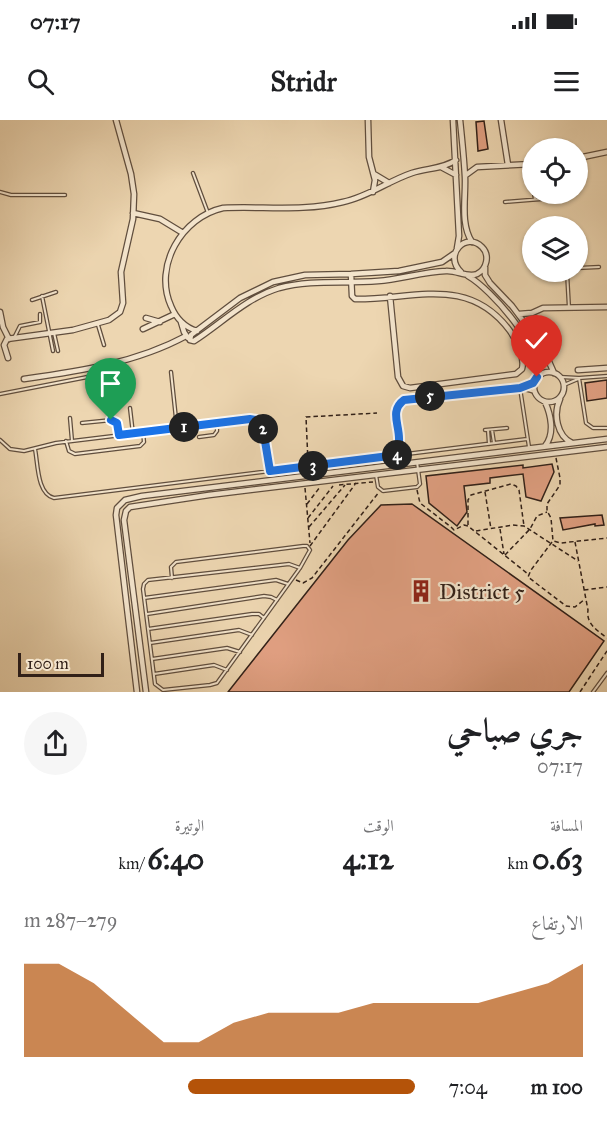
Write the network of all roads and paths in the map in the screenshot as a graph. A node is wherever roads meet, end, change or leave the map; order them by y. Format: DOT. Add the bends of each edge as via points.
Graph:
graph roads {
  1 [pos="116,120"];
  2 [pos="368,120"];
  3 [pos="501,120"];
  4 [pos="453,122"];
  5 [pos="460,122"];
  6 [pos="607,152"];
  7 [pos="588,156"];
  8 [pos="456,160"];
  9 [pos="464,161"];
  10 [pos="522,165"];
  11 [pos="505,166"];
  12 [pos="477,167"];
  13 [pos="441,168"];
  14 [pos="193,172"];
  15 [pos="374,174"];
  16 [pos="456,175"];
  17 [pos="465,175"];
  18 [pos="389,183"];
  19 [pos="0,192"];
  20 [pos="373,192"];
  21 [pos="65,195"];
  22 [pos="522,201"];
  23 [pos="505,202"];
  24 [pos="208,213"];
  25 [pos="133,216"];
  26 [pos="183,233"];
  27 [pos="472,242"];
  28 [pos="456,250"];
  29 [pos="485,267"];
  30 [pos="599,267"];
  31 [pos="588,268"];
  32 [pos="463,273"];
  33 [pos="351,274"];
  34 [pos="351,282"];
  35 [pos="568,282"];
  36 [pos="257,288"];
  37 [pos="56,292"];
  38 [pos="261,295"];
  39 [pos="42,296"];
  40 [pos="390,296"];
  41 [pos="32,300"];
  42 [pos="496,301"];
  43 [pos="607,307"];
  44 [pos="569,308"];
  45 [pos="505,310"];
  46 [pos="0,312"];
  47 [pos="490,312"];
  48 [pos="40,314"];
  49 [pos="175,314"];
  50 [pos="519,314"];
  51 [pos="532,314"];
  52 [pos="146,318"];
  53 [pos="497,318"];
  54 [pos="160,322"];
  55 [pos="181,322"];
  56 [pos="98,323"];
  57 [pos="527,327"];
  58 [pos="143,329"];
  59 [pos="197,331"];
  60 [pos="52,333"];
  61 [pos="11,338"];
  62 [pos="188,338"];
  63 [pos="536,339"];
  64 [pos="529,343"];
  65 [pos="104,345"];
  66 [pos="52,351"];
  67 [pos="58,351"];
  68 [pos="546,354"];
  69 [pos="8,358"];
  70 [pos="535,359"];
  71 [pos="607,368"];
  72 [pos="578,370"];
  73 [pos="171,372"];
  74 [pos="108,373"];
  75 [pos="554,373"];
  76 [pos="607,376"];
  77 [pos="561,377"];
  78 [pos="579,378"];
  79 [pos="24,379"];
  80 [pos="537,379"];
  81 [pos="564,385"];
  82 [pos="520,388"];
  83 [pos="535,392"];
  84 [pos="0,394"];
  85 [pos="560,398"];
  86 [pos="545,402"];
  87 [pos="130,408"];
  88 [pos="377,414"];
  89 [pos="70,418"];
  90 [pos="82,423"];
  91 [pos="217,423"];
  92 [pos="177,428"];
  93 [pos="507,428"];
  94 [pos="607,428"];
  95 [pos="489,430"];
  96 [pos="143,432"];
  97 [pos="133,434"];
  98 [pos="119,435"];
  99 [pos="199,437"];
  100 [pos="527,439"];
  101 [pos="0,440"];
  102 [pos="607,440"];
  103 [pos="66,441"];
  104 [pos="72,441"];
  105 [pos="399,442"];
  106 [pos="494,443"];
  107 [pos="489,444"];
  108 [pos="572,444"];
  109 [pos="545,446"];
  110 [pos="607,447"];
  111 [pos="35,449"];
  112 [pos="529,449"];
  113 [pos="405,454"];
  114 [pos="555,454"];
  115 [pos="397,455"];
  116 [pos="457,457"];
  117 [pos="352,461"];
  118 [pos="417,462"];
  119 [pos="459,465"];
  120 [pos="307,466"];
  121 [pos="353,470"];
  122 [pos="418,470"];
  123 [pos="270,471"];
  124 [pos="307,475"];
  125 [pos="376,475"];
  126 [pos="377,481"];
  127 [pos="233,483"];
  128 [pos="356,483"];
  129 [pos="346,484"];
  130 [pos="304,486"];
  131 [pos="333,486"];
  132 [pos="320,487"];
  133 [pos="417,487"];
  134 [pos="381,490"];
  135 [pos="484,490"];
  136 [pos="234,492"];
  137 [pos="306,504"];
  138 [pos="547,511"];
  139 [pos="308,519"];
  140 [pos="468,526"];
  141 [pos="524,526"];
  142 [pos="308,528"];
  143 [pos="500,528"];
  144 [pos="530,529"];
  145 [pos="491,530"];
  146 [pos="475,531"];
  147 [pos="607,538"];
  148 [pos="553,541"];
  149 [pos="575,542"];
  150 [pos="550,544"];
  151 [pos="310,549"];
  152 [pos="504,555"];
  153 [pos="578,561"];
  154 [pos="130,566"];
  155 [pos="121,567"];
  156 [pos="300,568"];
  157 [pos="528,574"];
  158 [pos="172,578"];
  159 [pos="292,578"];
  160 [pos="288,584"];
  161 [pos="607,587"];
  162 [pos="584,590"];
  163 [pos="144,598"];
  164 [pos="585,599"];
  165 [pos="277,600"];
  166 [pos="146,614"];
  167 [pos="264,618"];
  168 [pos="148,629"];
  169 [pos="252,635"];
  170 [pos="607,638"];
  171 [pos="150,643"];
  172 [pos="607,651"];
  173 [pos="240,652"];
  174 [pos="152,659"];
  175 [pos="226,670"];
  176 [pos="607,673"];
  177 [pos="154,674"];
  178 [pos="137,692"];
  179 [pos="146,692"];
  180 [pos="580,692"];
  181 [pos="593,692"];
  1 -- 25 [label="street" via="131,174"];
  2 -- 15 [label="street" via="369,157"];
  3 -- 11 [label="street"];
  4 -- 5 [label="street"];
  4 -- 8 [label="street"];
  5 -- 9 [label="street"];
  6 -- 7 [label="street"];
  8 -- 13 [label="street"];
  8 -- 16 [label="street"];
  9 -- 12 [label="street"];
  9 -- 17 [label="street"];
  10 -- 11 [label="street"];
  11 -- 12 [label="street"];
  12 -- 17 [label="street"];
  13 -- 16 [label="street"];
  13 -- 18 [label="street" via="413,172"];
  14 -- 24 [label="lane"];
  15 -- 18 [label="street"];
  15 -- 20 [label="street"];
  16 -- 28 [label="street"];
  17 -- 27 [label="street" via="465,222"];
  18 -- 20 [label="street"];
  19 -- 21 [label="lane"];
  20 -- 24 [label="street" via="309,208 222,208"];
  22 -- 23 [label="lane"];
  24 -- 26 [label="street"];
  25 -- 26 [label="street" via="160,219"];
  25 -- 56 [label="street" via="121,268 122,307 114,318"];
  26 -- 49 [label="street" via="171,254 166,277"];
  27 -- 28 [label="street" via="461,244"];
  27 -- 29 [label="street" via="485,251"];
  28 -- 32 [label="street" via="454,263"];
  28 -- 33 [label="street" via="442,262 385,273"];
  29 -- 32 [label="street" via="477,274"];
  29 -- 50 [label="street" via="490,283"];
  30 -- 31 [label="lane"];
  32 -- 34 [label="street" via="442,271 395,280"];
  32 -- 42 [label="street"];
  33 -- 34 [label="street"];
  33 -- 36 [label="street" via="304,275"];
  34 -- 38 [label="street" via="298,284"];
  34 -- 40 [label="street" via="355,299"];
  35 -- 44 [label="lane"];
  36 -- 38 [label="street"];
  36 -- 59 [label="street"];
  37 -- 39 [label="lane"];
  38 -- 62 [label="street" via="194,341"];
  39 -- 41 [label="lane"];
  39 -- 60 [label="lane"];
  40 -- 47 [label="street" via="454,295"];
  40 -- 53 [label="street" via="398,377 406,388 520,372 523,364 519,347"];
  42 -- 45 [label="street"];
  42 -- 47 [label="street"];
  43 -- 44 [label="street"];
  44 -- 51 [label="street" via="543,308"];
  45 -- 53 [label="street"];
  45 -- 64 [label="street"];
  46 -- 61 [label="street" via="3,327"];
  47 -- 53 [label="street"];
  48 -- 61 [label="lane" via="40,322 20,327"];
  49 -- 54 [label="street"];
  49 -- 55 [label="street"];
  50 -- 51 [label="street"];
  50 -- 57 [label="street"];
  51 -- 57 [label="street"];
  52 -- 54 [label="street"];
  54 -- 58 [label="street"];
  55 -- 59 [label="street"];
  55 -- 62 [label="street"];
  56 -- 60 [label="street"];
  56 -- 65 [label="lane"];
  57 -- 63 [label="street"];
  59 -- 62 [label="street"];
  60 -- 61 [label="street"];
  60 -- 66 [label="lane"];
  60 -- 67 [label="lane"];
  61 -- 69 [label="street" via="4,341"];
  62 -- 79 [label="street" via="114,363"];
  63 -- 64 [label="street"];
  63 -- 68 [label="street"];
  64 -- 70 [label="street"];
  68 -- 70 [label="street"];
  68 -- 75 [label="street"];
  70 -- 80 [label="street"];
  71 -- 72 [label="street"];
  73 -- 92 [label="lane"];
  74 -- 84 [label="lane"];
  75 -- 77 [label="street"];
  75 -- 80 [label="street" via="545,372"];
  76 -- 78 [label="lane"];
  77 -- 78 [label="lane"];
  77 -- 81 [label="street"];
  78 -- 81 [label="lane"];
  78 -- 94 [label="lane" via="586,423 593,428"];
  80 -- 82 [label="lane"];
  80 -- 83 [label="street"];
  81 -- 85 [label="street"];
  82 -- 83 [label="lane"];
  82 -- 100 [label="lane"];
  82 -- 105 [label="lane" via="404,400 396,411"];
  83 -- 86 [label="street"];
  85 -- 86 [label="street"];
  85 -- 108 [label="street" via="560,432"];
  86 -- 109 [label="street" via="551,434"];
  87 -- 97 [label="lane"];
  88 -- 120 [label="path" via="306,417"];
  89 -- 104 [label="lane"];
  90 -- 98 [label="lane" via="112,420 117,423"];
  91 -- 92 [label="lane"];
  91 -- 99 [label="lane" via="214,435"];
  91 -- 123 [label="lane" via="250,419 259,422"];
  92 -- 96 [label="lane"];
  93 -- 95 [label="lane"];
  95 -- 106 [label="lane"];
  95 -- 107 [label="lane"];
  96 -- 97 [label="lane"];
  96 -- 103 [label="lane" via="144,442 140,446 86,453 71,453"];
  97 -- 98 [label="lane"];
  98 -- 104 [label="lane"];
  100 -- 106 [label="lane"];
  100 -- 112 [label="lane"];
  101 -- 111 [label="lane" via="14,450"];
  102 -- 108 [label="street"];
  103 -- 104 [label="lane"];
  103 -- 111 [label="lane"];
  105 -- 113 [label="lane"];
  105 -- 115 [label="lane"];
  106 -- 107 [label="lane"];
  107 -- 113 [label="lane"];
  108 -- 109 [label="street"];
  109 -- 112 [label="street"];
  110 -- 114 [label="street"];
  111 -- 123 [label="lane" via="43,490 54,498"];
  112 -- 116 [label="street"];
  113 -- 115 [label="lane"];
  114 -- 119 [label="street"];
  114 -- 138 [label="path" via="560,485 547,504"];
  115 -- 117 [label="lane"];
  116 -- 118 [label="street"];
  116 -- 119 [label="street"];
  117 -- 120 [label="lane"];
  117 -- 121 [label="street"];
  118 -- 121 [label="street"];
  118 -- 122 [label="lane"];
  119 -- 122 [label="street"];
  120 -- 123 [label="lane"];
  120 -- 124 [label="street"];
  121 -- 124 [label="street"];
  122 -- 125 [label="street"];
  122 -- 133 [label="lane"];
  124 -- 127 [label="street"];
  125 -- 126 [label="lane"];
  125 -- 130 [label="street"];
  126 -- 128 [label="path"];
  126 -- 134 [label="lane"];
  127 -- 136 [label="street"];
  127 -- 155 [label="street" via="124,500 116,515"];
  128 -- 129 [label="path"];
  128 -- 151 [label="path"];
  129 -- 131 [label="path"];
  129 -- 142 [label="path"];
  130 -- 132 [label="path"];
  130 -- 136 [label="street"];
  130 -- 137 [label="path"];
  131 -- 132 [label="path"];
  131 -- 139 [label="path"];
  132 -- 137 [label="path"];
  133 -- 134 [label="lane"];
  133 -- 140 [label="path" via="420,503 454,530"];
  134 -- 159 [label="path" via="312,578 303,583"];
  135 -- 140 [label="path" via="468,500"];
  135 -- 141 [label="path" via="516,486"];
  135 -- 145 [label="path"];
  136 -- 154 [label="street" via="130,507 123,520"];
  137 -- 139 [label="path"];
  138 -- 144 [label="path" via="537,516"];
  138 -- 148 [label="path"];
  139 -- 142 [label="path"];
  140 -- 146 [label="path"];
  141 -- 143 [label="path"];
  141 -- 144 [label="path"];
  142 -- 151 [label="path"];
  143 -- 145 [label="path"];
  143 -- 152 [label="path"];
  144 -- 150 [label="path"];
  144 -- 152 [label="path"];
  145 -- 146 [label="path"];
  146 -- 152 [label="path"];
  147 -- 149 [label="path"];
  148 -- 149 [label="path"];
  148 -- 150 [label="path"];
  149 -- 153 [label="path"];
  150 -- 153 [label="path"];
  150 -- 157 [label="path"];
  151 -- 156 [label="lane"];
  151 -- 158 [label="lane" via="303,546 176,562 171,567"];
  152 -- 157 [label="path"];
  153 -- 162 [label="path"];
  154 -- 155 [label="street"];
  154 -- 179 [label="street"];
  155 -- 178 [label="street"];
  156 -- 158 [label="lane" via="289,564"];
  156 -- 159 [label="lane"];
  157 -- 164 [label="path" via="566,606 574,607"];
  158 -- 163 [label="lane" via="147,581 143,586"];
  159 -- 160 [label="lane"];
  160 -- 163 [label="lane" via="276,580"];
  160 -- 165 [label="lane"];
  161 -- 162 [label="path"];
  162 -- 164 [label="path"];
  163 -- 166 [label="lane"];
  164 -- 170 [label="path" via="588,622"];
  165 -- 166 [label="lane" via="264,596"];
  165 -- 167 [label="lane"];
  166 -- 168 [label="lane"];
  167 -- 168 [label="lane" via="252,614"];
  167 -- 169 [label="lane"];
  168 -- 171 [label="lane"];
  169 -- 171 [label="lane" via="239,630"];
  169 -- 173 [label="lane"];
  171 -- 174 [label="lane"];
  172 -- 180 [label="path"];
  173 -- 174 [label="lane" via="227,648"];
  173 -- 175 [label="lane"];
  174 -- 177 [label="lane"];
  175 -- 177 [label="lane" via="214,665"];
  175 -- 177 [label="lane" via="213,685 163,690 155,684"];
  176 -- 181 [label="lane"];
}
